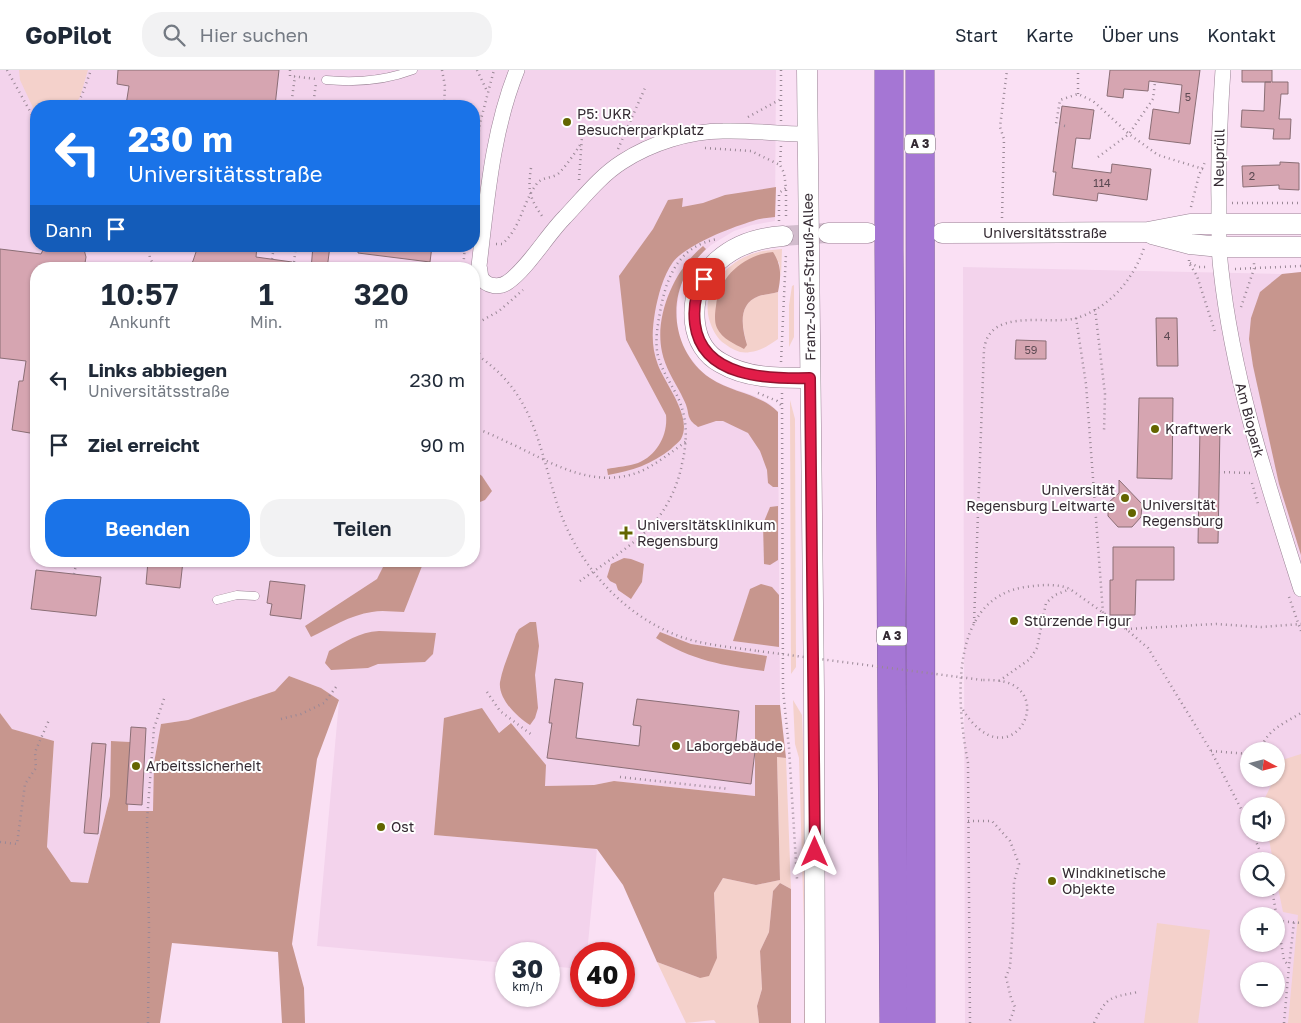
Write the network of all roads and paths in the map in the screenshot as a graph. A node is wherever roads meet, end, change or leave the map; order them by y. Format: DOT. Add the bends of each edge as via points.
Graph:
graph roads {
  1 [pos="7,70"];
  2 [pos="90,70"];
  3 [pos="290,70"];
  4 [pos="414,70"];
  5 [pos="442,70"];
  6 [pos="477,70"];
  7 [pos="494,70"];
  8 [pos="517,70"];
  9 [pos="807,70"];
  10 [pos="889,70"];
  11 [pos="920,70"];
  12 [pos="1007,70"];
  13 [pos="1078,70"];
  14 [pos="1223,70"];
  15 [pos="294,76"];
  16 [pos="317,79"];
  17 [pos="326,80"];
  18 [pos="1155,82"];
  19 [pos="644,88"];
  20 [pos="487,92"];
  21 [pos="1078,94"];
  22 [pos="781,99"];
  23 [pos="79,100"];
  24 [pos="292,100"];
  25 [pos="314,100"];
  26 [pos="444,100"];
  27 [pos="30,111"];
  28 [pos="748,117"];
  29 [pos="480,122"];
  30 [pos="1065,126"];
  31 [pos="807,134"];
  32 [pos="1129,134"];
  33 [pos="582,136"];
  34 [pos="580,145"];
  35 [pos="698,148"];
  36 [pos="618,149"];
  37 [pos="1098,157"];
  38 [pos="1206,160"];
  39 [pos="780,166"];
  40 [pos="531,168"];
  41 [pos="1202,169"];
  42 [pos="1217,173"];
  43 [pos="786,188"];
  44 [pos="530,193"];
  45 [pos="579,202"];
  46 [pos="1219,203"];
  47 [pos="1301,203"];
  48 [pos="1191,207"];
  49 [pos="1218,224"];
  50 [pos="1301,224"];
  51 [pos="553,231"];
  52 [pos="1148,232"];
  53 [pos="828,233"];
  54 [pos="868,233"];
  55 [pos="942,233"];
  56 [pos="1002,233"];
  57 [pos="783,235"];
  58 [pos="722,239"];
  59 [pos="482,244"];
  60 [pos="1220,247"];
  61 [pos="1301,247"];
  62 [pos="273,252"];
  63 [pos="295,252"];
  64 [pos="272,259"];
  65 [pos="294,262"];
  66 [pos="480,262"];
  67 [pos="1189,263"];
  68 [pos="1301,266"];
  69 [pos="1220,268"];
  70 [pos="1254,269"];
  71 [pos="480,270"];
  72 [pos="525,288"];
  73 [pos="1095,309"];
  74 [pos="1076,318"];
  75 [pos="480,322"];
  76 [pos="1231,334"];
  77 [pos="481,358"];
  78 [pos="782,378"];
  79 [pos="810,378"];
  80 [pos="480,431"];
  81 [pos="1104,432"];
  82 [pos="686,441"];
  83 [pos="545,460"];
  84 [pos="1219,472"];
  85 [pos="1264,474"];
  86 [pos="76,567"];
  87 [pos="592,572"];
  88 [pos="74,574"];
  89 [pos="580,581"];
  90 [pos="1070,589"];
  91 [pos="1301,589"];
  92 [pos="255,596"];
  93 [pos="217,600"];
  94 [pos="1103,613"];
  95 [pos="974,624"];
  96 [pos="1301,624"];
  97 [pos="1126,629"];
  98 [pos="999,681"];
  99 [pos="336,687"];
  100 [pos="487,692"];
  101 [pos="165,696"];
  102 [pos="961,708"];
  103 [pos="1301,713"];
  104 [pos="281,719"];
  105 [pos="49,720"];
  106 [pos="532,735"];
  107 [pos="1263,742"];
  108 [pos="1211,751"];
  109 [pos="1240,753"];
  110 [pos="620,777"];
  111 [pos="729,789"];
  112 [pos="1240,807"];
  113 [pos="968,820"];
  114 [pos="0,842"];
  115 [pos="797,885"];
  116 [pos="1285,921"];
  117 [pos="1294,922"];
  118 [pos="1301,923"];
  119 [pos="1283,952"];
  120 [pos="1289,966"];
  121 [pos="1138,992"];
  122 [pos="148,1023"];
  123 [pos="815,1023"];
  124 [pos="894,1023"];
  125 [pos="921,1023"];
  126 [pos="970,1023"];
  127 [pos="1009,1023"];
  128 [pos="1094,1023"];
  129 [pos="1284,1023"];
  1 -- 27 [label="path"];
  2 -- 23 [label="path"];
  3 -- 15 [label="path" via="290,76"];
  4 -- 17 [label="lane" via="373,81"];
  5 -- 26 [label="path"];
  6 -- 20 [label="path"];
  7 -- 20 [label="path"];
  8 -- 59 [label="street" via="499,123"];
  9 -- 31 [label="street, Franz-Josef-Strauß-Allee"];
  10 -- 124 [label="highway, A 3"];
  11 -- 125 [label="highway, A 3"];
  12 -- 56 [label="path" via="1000,127 1004,139"];
  13 -- 21 [label="path"];
  14 -- 42 [label="street, Neuprüll"];
  15 -- 16 [label="path"];
  15 -- 24 [label="path"];
  16 -- 17 [label="path"];
  16 -- 25 [label="path"];
  18 -- 32 [label="path" via="1153,99"];
  19 -- 36 [label="path"];
  20 -- 29 [label="path"];
  21 -- 30 [label="path" via="1060,100 1056,124"];
  21 -- 32 [label="path" via="1093,101"];
  22 -- 28 [label="path"];
  31 -- 45 [label="street" via="722,131 653,146 622,162"];
  31 -- 79 [label="street, Franz-Josef-Strauß-Allee"];
  32 -- 37 [label="path"];
  32 -- 41 [label="path" via="1158,156"];
  33 -- 34 [label="path"];
  34 -- 44 [label="path" via="558,174 537,182"];
  34 -- 45 [label="path"];
  35 -- 39 [label="path" via="751,151"];
  38 -- 41 [label="path"];
  40 -- 44 [label="path"];
  41 -- 42 [label="path"];
  41 -- 48 [label="path"];
  42 -- 46 [label="street, Neuprüll"];
  43 -- 57 [label="path" via="779,194"];
  44 -- 51 [label="path" via="533,204"];
  44 -- 59 [label="path" via="511,237 502,244"];
  45 -- 51 [label="street"];
  46 -- 47 [label="path"];
  46 -- 49 [label="street, Neuprüll"];
  49 -- 50 [label="street, Universitätsstraße"];
  49 -- 52 [label="street, Universitätsstraße" via="1190,224"];
  49 -- 60 [label="street, Neuprüll"];
  51 -- 71 [label="street" via="506,284 488,284"];
  52 -- 56 [label="street, Universitätsstraße"];
  52 -- 60 [label="street, Universitätsstraße" via="1190,244"];
  52 -- 73 [label="path" via="1138,265 1127,283"];
  53 -- 54 [label="street"];
  55 -- 56 [label="street, Universitätsstraße"];
  57 -- 78 [label="path" via="786,276"];
  57 -- 78 [label="street" via="754,241 722,256 709,269 698,288 694,305 696,332 701,344 719,362 751,375"];
  58 -- 82 [label="path" via="702,244 682,257 669,276 662,298 657,330 658,355 680,402"];
  59 -- 66 [label="street"];
  60 -- 61 [label="street, Universitätsstraße"];
  60 -- 69 [label="street, Am Biopark"];
  62 -- 64 [label="path"];
  63 -- 65 [label="path"];
  67 -- 69 [label="path" via="1198,267"];
  68 -- 70 [label="path"];
  69 -- 70 [label="path"];
  69 -- 76 [label="street, Am Biopark"];
  70 -- 76 [label="path"];
  72 -- 75 [label="path" via="499,311"];
  73 -- 74 [label="path"];
  73 -- 81 [label="path" via="1105,394"];
  74 -- 94 [label="path" via="1086,384"];
  74 -- 95 [label="path" via="1010,322 989,335 984,350"];
  76 -- 85 [label="street, Am Biopark"];
  77 -- 83 [label="path" via="515,390 525,406"];
  78 -- 79 [label="street"];
  78 -- 115 [label="path" via="783,690"];
  79 -- 123 [label="street, Franz-Josef-Strauß-Allee"];
  80 -- 83 [label="path"];
  82 -- 83 [label="path" via="662,460 618,478 578,475"];
  82 -- 87 [label="path" via="682,466 663,511 638,538"];
  83 -- 87 [label="path" via="569,534"];
  84 -- 85 [label="path"];
  85 -- 91 [label="street, Am Biopark"];
  86 -- 88 [label="path"];
  87 -- 89 [label="path"];
  87 -- 98 [label="path, bridge" via="619,600 648,620 676,635 702,642"];
  90 -- 94 [label="path"];
  90 -- 95 [label="path" via="1060,585 1040,585 1005,592 983,610"];
  90 -- 98 [label="path" via="1054,595 1046,603 1037,648 1030,659"];
  92 -- 93 [label="lane" via="237,595"];
  94 -- 97 [label="path"];
  95 -- 102 [label="path" via="965,645"];
  96 -- 97 [label="path"];
  97 -- 108 [label="path" via="1148,648"];
  98 -- 102 [label="path" via="1012,684 1025,697 1026,718 1020,729 1010,736 987,735 976,728"];
  99 -- 104 [label="path" via="324,703"];
  100 -- 106 [label="path" via="500,711"];
  101 -- 122 [label="path" via="154,728 147,820"];
  102 -- 113 [label="path" via="968,763"];
  103 -- 107 [label="path" via="1269,734"];
  105 -- 114 [label="path" via="35,752 36,768 25,784 17,844"];
  108 -- 109 [label="path"];
  108 -- 112 [label="path"];
  110 -- 111 [label="path"];
  113 -- 126 [label="path"];
  113 -- 127 [label="path" via="992,821 1010,841 1019,864 1014,882 1010,968 1006,977 1015,1007"];
  116 -- 117 [label="path"];
  117 -- 118 [label="path"];
  117 -- 120 [label="path"];
  119 -- 120 [label="path"];
  120 -- 129 [label="path"];
  121 -- 128 [label="path" via="1108,999"];
}
